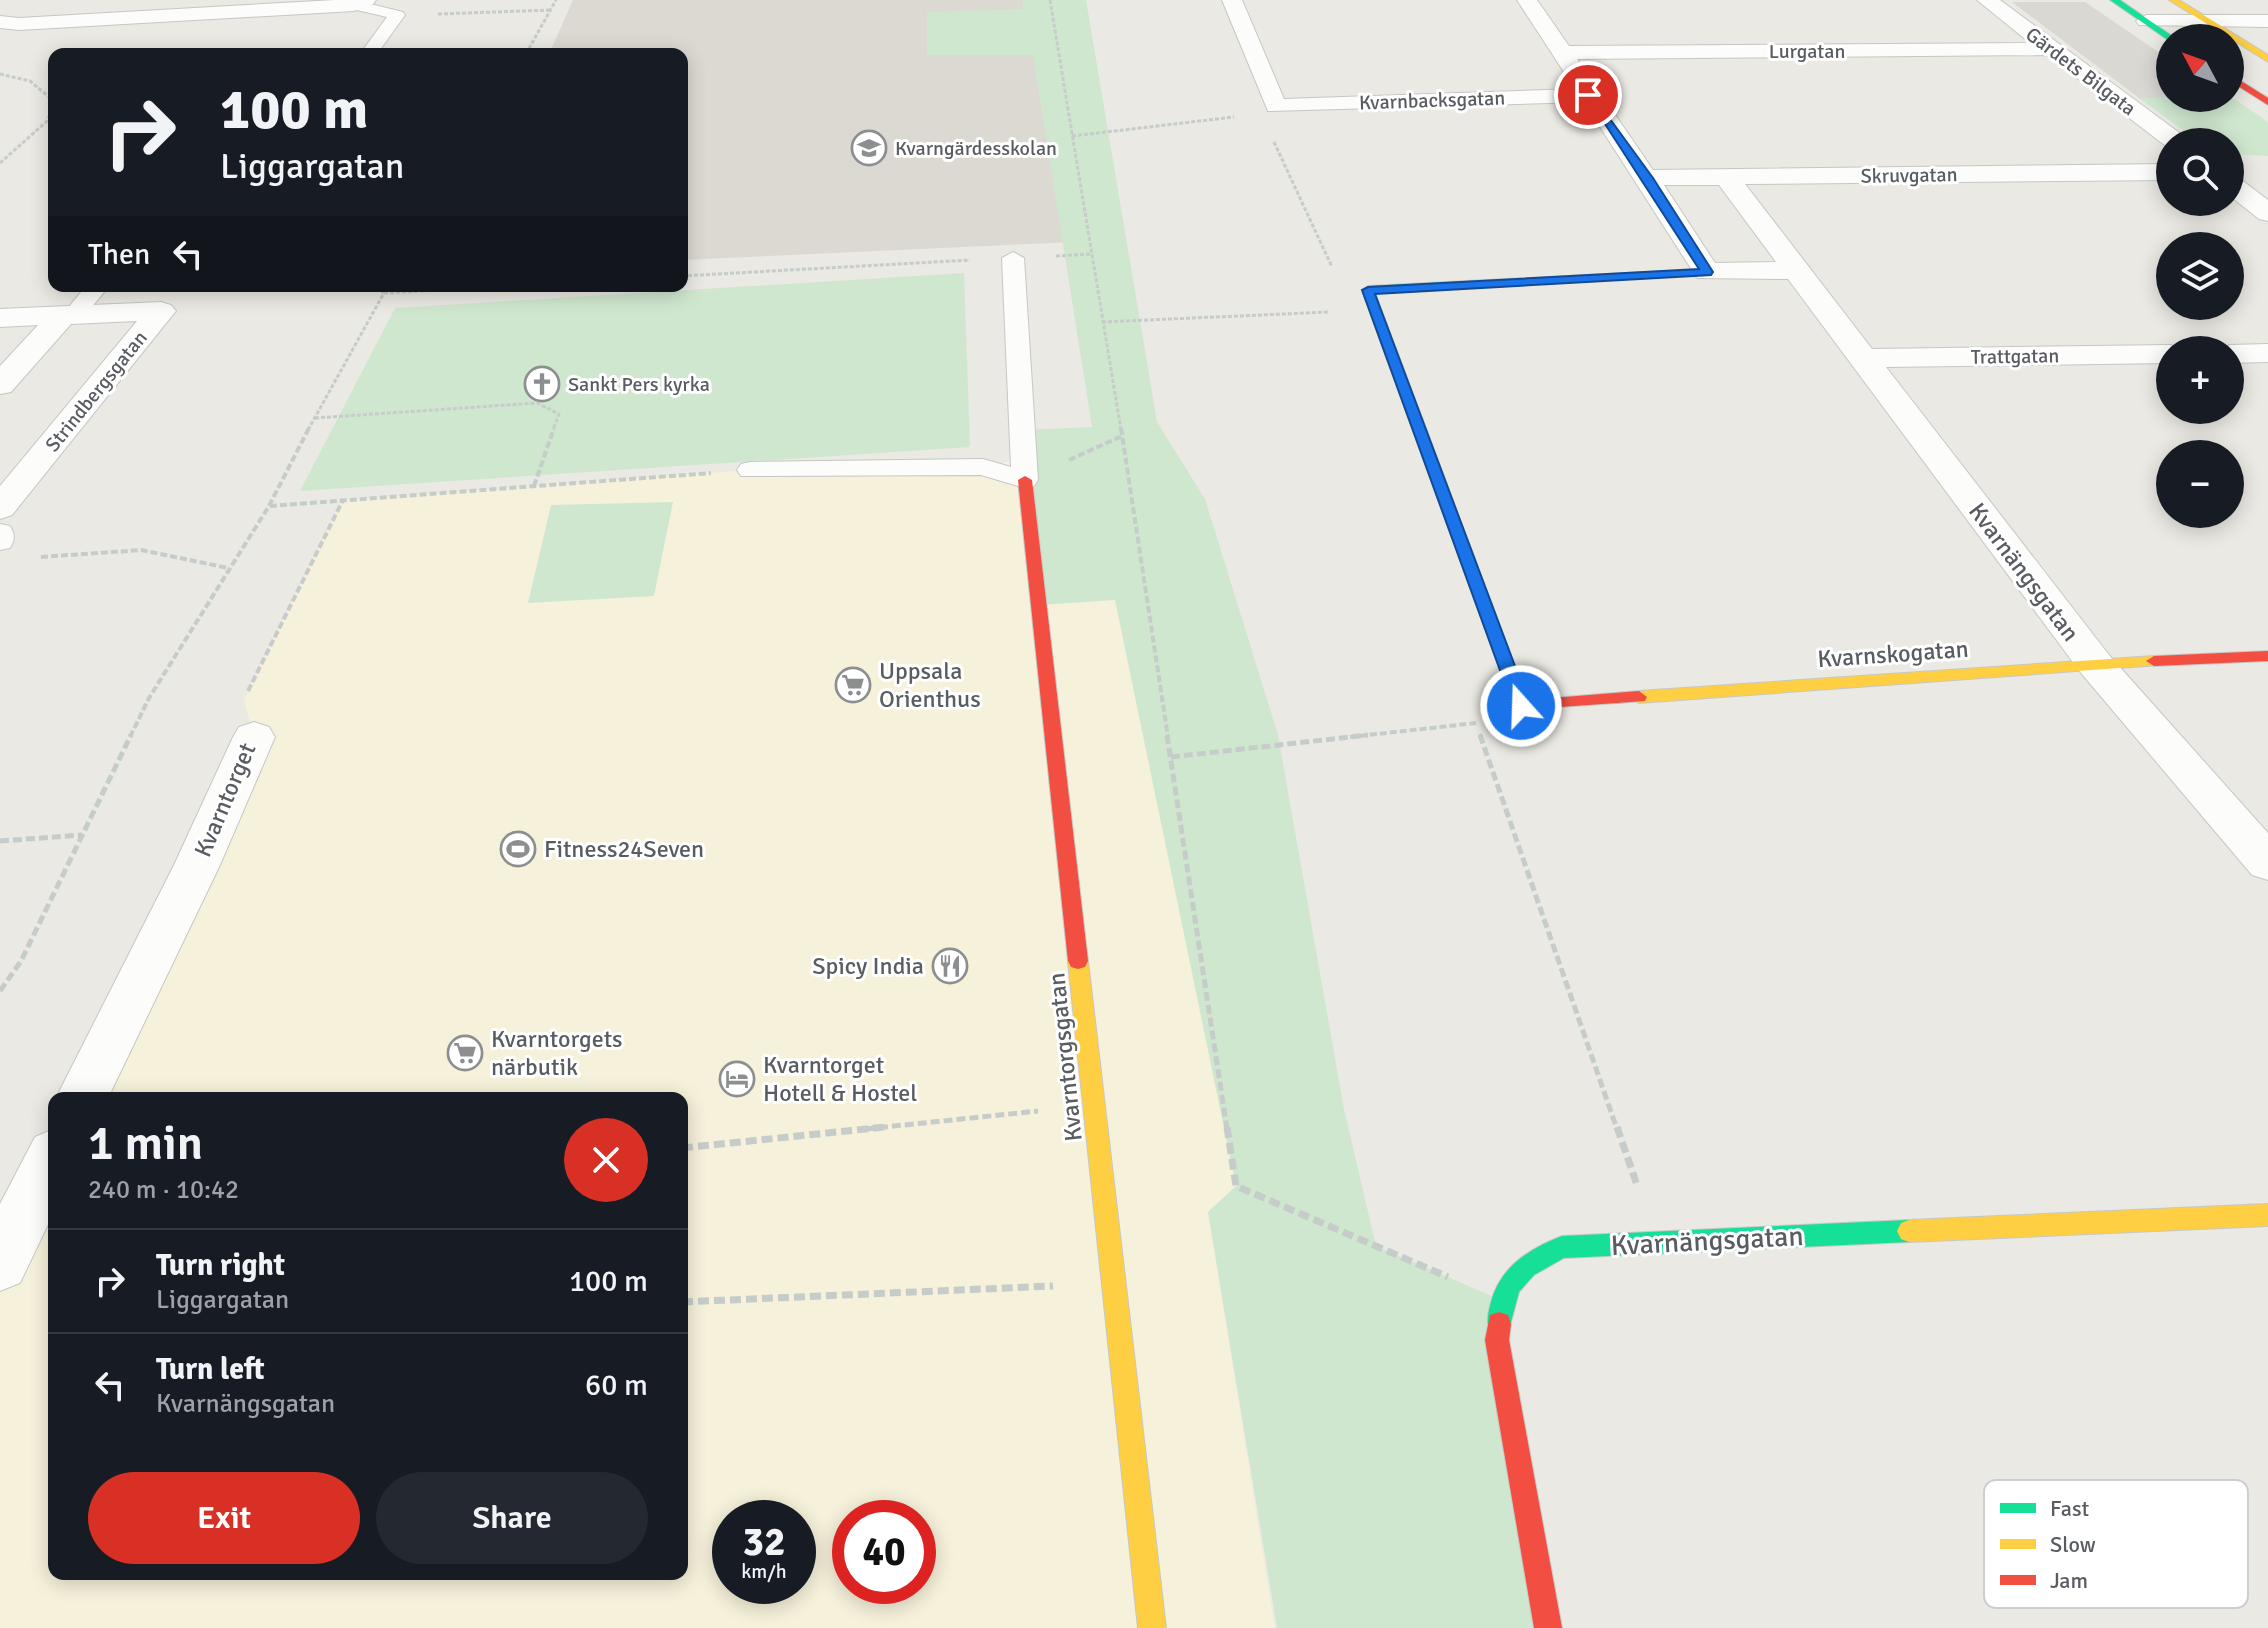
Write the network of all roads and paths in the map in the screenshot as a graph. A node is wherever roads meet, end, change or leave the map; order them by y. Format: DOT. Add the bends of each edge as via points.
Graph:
graph roads {
  1 [pos="297,0"];
  2 [pos="556,0"];
  3 [pos="1050,0"];
  4 [pos="1232,0"];
  5 [pos="1527,0"];
  6 [pos="1987,0"];
  7 [pos="2114,0"];
  8 [pos="2173,0"];
  9 [pos="360,3"];
  10 [pos="551,10"];
  11 [pos="263,12"];
  12 [pos="478,12"];
  13 [pos="2146,21"];
  14 [pos="2207,21"];
  15 [pos="2268,21"];
  16 [pos="0,22"];
  17 [pos="2156,28"];
  18 [pos="372,48"];
  19 [pos="529,48"];
  20 [pos="2051,49"];
  21 [pos="1562,53"];
  22 [pos="2268,59"];
  23 [pos="0,74"];
  24 [pos="2244,86"];
  25 [pos="1588,95"];
  26 [pos="48,96"];
  27 [pos="2268,102"];
  28 [pos="1274,109"];
  29 [pos="47,121"];
  30 [pos="2157,128"];
  31 [pos="1072,136"];
  32 [pos="0,163"];
  33 [pos="2156,172"];
  34 [pos="1726,177"];
  35 [pos="1648,178"];
  36 [pos="2244,194"];
  37 [pos="2268,213"];
  38 [pos="1091,254"];
  39 [pos="1013,258"];
  40 [pos="1796,270"];
  41 [pos="1707,272"];
  42 [pos="688,276"];
  43 [pos="1368,290"];
  44 [pos="92,292"];
  45 [pos="402,292"];
  46 [pos="384,293"];
  47 [pos="1376,310"];
  48 [pos="69,314"];
  49 [pos="0,318"];
  50 [pos="1102,322"];
  51 [pos="2268,353"];
  52 [pos="2156,354"];
  53 [pos="2244,354"];
  54 [pos="1861,358"];
  55 [pos="0,385"];
  56 [pos="314,418"];
  57 [pos="750,470"];
  58 [pos="1025,480"];
  59 [pos="534,486"];
  60 [pos="343,500"];
  61 [pos="269,506"];
  62 [pos="0,508"];
  63 [pos="0,532"];
  64 [pos="0,542"];
  65 [pos="36,557"];
  66 [pos="228,568"];
  67 [pos="2268,656"];
  68 [pos="2095,664"];
  69 [pos="1521,706"];
  70 [pos="1476,723"];
  71 [pos="254,737"];
  72 [pos="1171,757"];
  73 [pos="82,835"];
  74 [pos="0,841"];
  75 [pos="2268,863"];
  76 [pos="0,991"];
  77 [pos="85,1092"];
  78 [pos="1095,1105"];
  79 [pos="688,1147"];
  80 [pos="48,1166"];
  81 [pos="2268,1215"];
  82 [pos="1657,1243"];
  83 [pos="0,1263"];
  84 [pos="1114,1283"];
  85 [pos="1501,1300"];
  86 [pos="688,1302"];
  87 [pos="1152,1628"];
  88 [pos="1548,1628"];
  1 -- 11 [label="street"];
  2 -- 10 [label="path"];
  3 -- 31 [label="path"];
  4 -- 28 [label="street"];
  5 -- 21 [label="street"];
  6 -- 20 [label="street, Gärdets Bilgata"];
  7 -- 13 [label="street"];
  8 -- 14 [label="street"];
  9 -- 11 [label="street"];
  9 -- 18 [label="lane" via="397,15"];
  10 -- 12 [label="path"];
  10 -- 19 [label="path"];
  11 -- 16 [label="street"];
  13 -- 14 [label="street"];
  13 -- 17 [label="street"];
  14 -- 15 [label="street"];
  14 -- 22 [label="street"];
  20 -- 21 [label="street, Lurgatan"];
  20 -- 30 [label="street, Gärdets Bilgata"];
  21 -- 25 [label="street"];
  23 -- 26 [label="path" via="38,83"];
  24 -- 27 [label="street"];
  25 -- 28 [label="street, Kvarnbacksgatan"];
  25 -- 35 [label="street"];
  28 -- 31 [label="path"];
  28 -- 43 [label="path" via="1265,122 1336,276"];
  29 -- 32 [label="path"];
  31 -- 38 [label="path"];
  33 -- 34 [label="street, Skruvgatan"];
  34 -- 35 [label="street, Skruvgatan"];
  34 -- 40 [label="street, Kvarnängsgatan"];
  35 -- 41 [label="street"];
  36 -- 37 [label="street"];
  38 -- 39 [label="path"];
  38 -- 50 [label="path"];
  39 -- 42 [label="path"];
  39 -- 58 [label="lane"];
  40 -- 41 [label="street"];
  40 -- 54 [label="street, Kvarnängsgatan"];
  41 -- 43 [label="street"];
  43 -- 47 [label="street"];
  44 -- 48 [label="lane"];
  45 -- 46 [label="path"];
  46 -- 56 [label="path"];
  47 -- 50 [label="path"];
  47 -- 69 [label="street"];
  48 -- 49 [label="street, Strindbergsgatan"];
  48 -- 55 [label="street"];
  48 -- 62 [label="street, Strindbergsgatan" via="161,311"];
  50 -- 72 [label="path"];
  51 -- 53 [label="street"];
  52 -- 54 [label="street, Trattgatan"];
  54 -- 68 [label="street, Kvarnängsgatan"];
  56 -- 59 [label="path" via="537,403 559,414"];
  56 -- 61 [label="path"];
  57 -- 58 [label="lane" via="983,467"];
  57 -- 59 [label="path"];
  58 -- 78 [label="street, Kvarntorgsgatan"];
  59 -- 60 [label="path"];
  60 -- 61 [label="path"];
  60 -- 71 [label="path, Kvarntorget" via="244,700"];
  61 -- 66 [label="path"];
  63 -- 64 [label="lane"];
  65 -- 66 [label="path" via="141,550"];
  66 -- 73 [label="path" via="149,698"];
  67 -- 68 [label="street, Kvarnskogatan"];
  68 -- 69 [label="street, Kvarnskogatan"];
  68 -- 75 [label="street, Kvarnängsgatan"];
  69 -- 70 [label="path"];
  70 -- 72 [label="path"];
  70 -- 82 [label="path"];
  71 -- 77 [label="street, Kvarntorget"];
  72 -- 85 [label="path" via="1236,1186"];
  73 -- 74 [label="path"];
  73 -- 76 [label="path" via="21,961"];
  78 -- 79 [label="path"];
  78 -- 84 [label="street, Kvarntorgsgatan"];
  80 -- 83 [label="street"];
  81 -- 82 [label="street, Kvarnängsgatan"];
  82 -- 85 [label="street, Kvarnängsgatan" via="1562,1247 1521,1268"];
  84 -- 86 [label="path"];
  84 -- 87 [label="street, Kvarntorgsgatan"];
  85 -- 88 [label="street, Kvarnängsgatan" via="1497,1340"];
}
